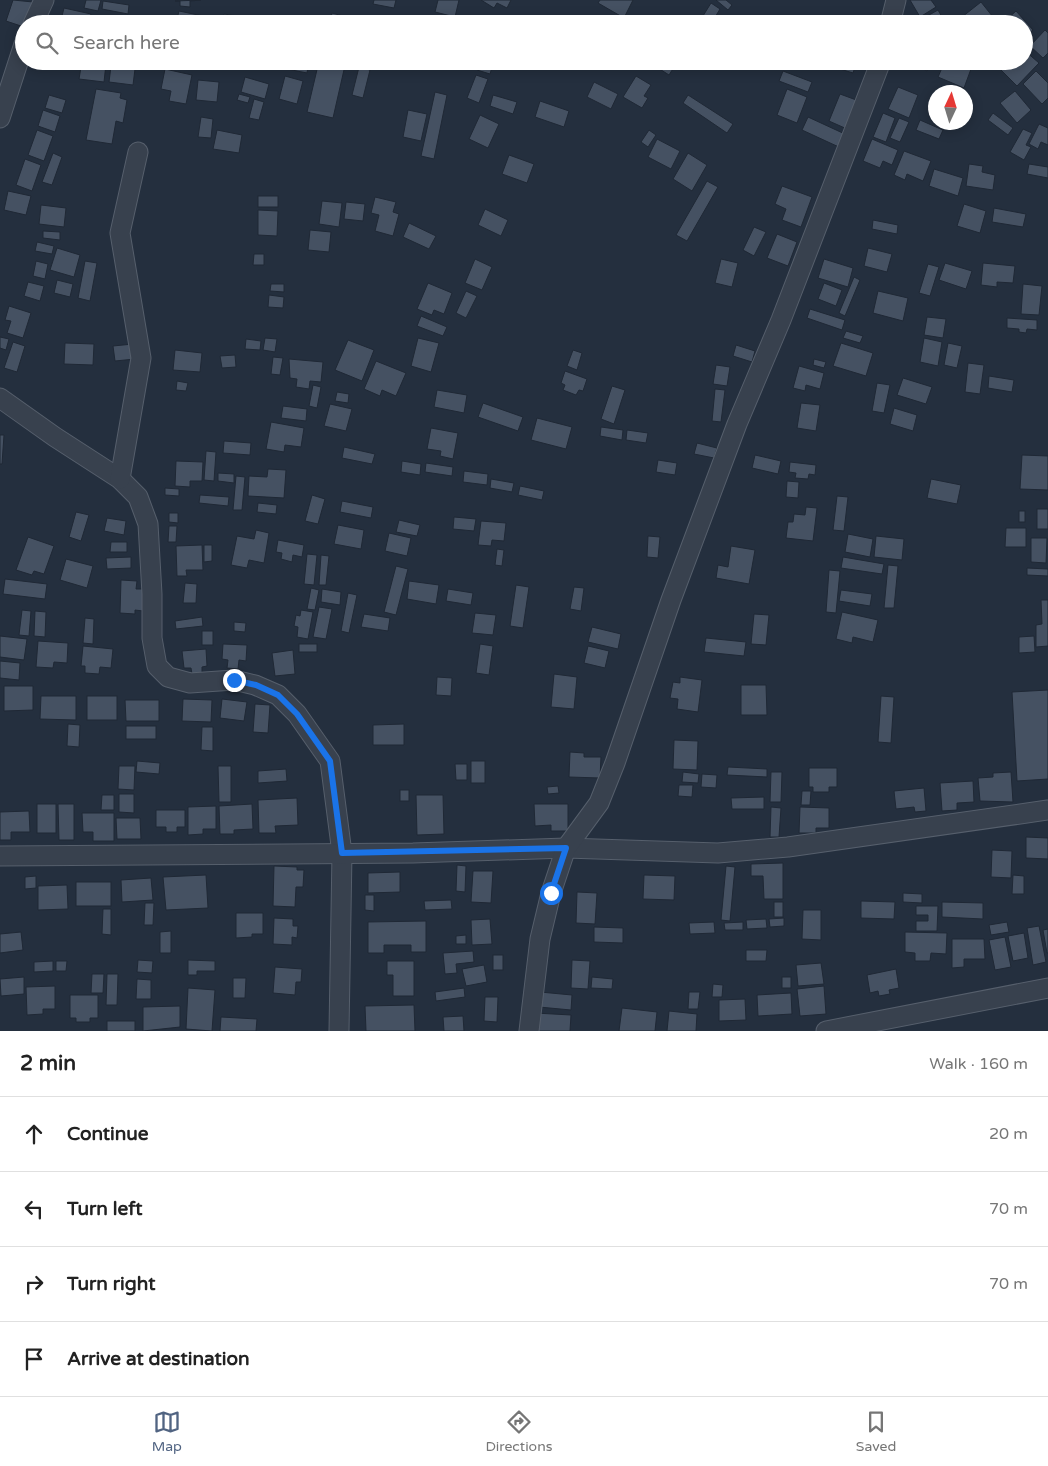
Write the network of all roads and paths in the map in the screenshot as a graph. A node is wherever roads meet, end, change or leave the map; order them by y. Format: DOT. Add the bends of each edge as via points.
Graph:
graph roads {
  1 [pos="44,0"];
  2 [pos="896,0"];
  3 [pos="37,15"];
  4 [pos="892,15"];
  5 [pos="16,70"];
  6 [pos="878,70"];
  7 [pos="0,118"];
  8 [pos="138,152"];
  9 [pos="0,398"];
  10 [pos="120,479"];
  11 [pos="1048,810"];
  12 [pos="566,848"];
  13 [pos="342,853"];
  14 [pos="0,856"];
  15 [pos="1048,988"];
  16 [pos="339,1031"];
  17 [pos="529,1031"];
  18 [pos="826,1031"];
  1 -- 3 [label="street"];
  2 -- 4 [label="street"];
  5 -- 7 [label="street"];
  6 -- 12 [label="street" via="781,320 737,424 609,779 599,803"];
  8 -- 10 [label="street" via="120,233 141,358"];
  9 -- 10 [label="street"];
  10 -- 13 [label="street" via="138,497 148,524 152,638 157,666 168,677 190,683 234,680 256,685 278,695 297,714 330,761"];
  11 -- 12 [label="street" via="788,847 718,853"];
  12 -- 13 [label="street"];
  12 -- 17 [label="street" via="540,938"];
  13 -- 14 [label="street"];
  13 -- 16 [label="street"];
  15 -- 18 [label="street"];
}
